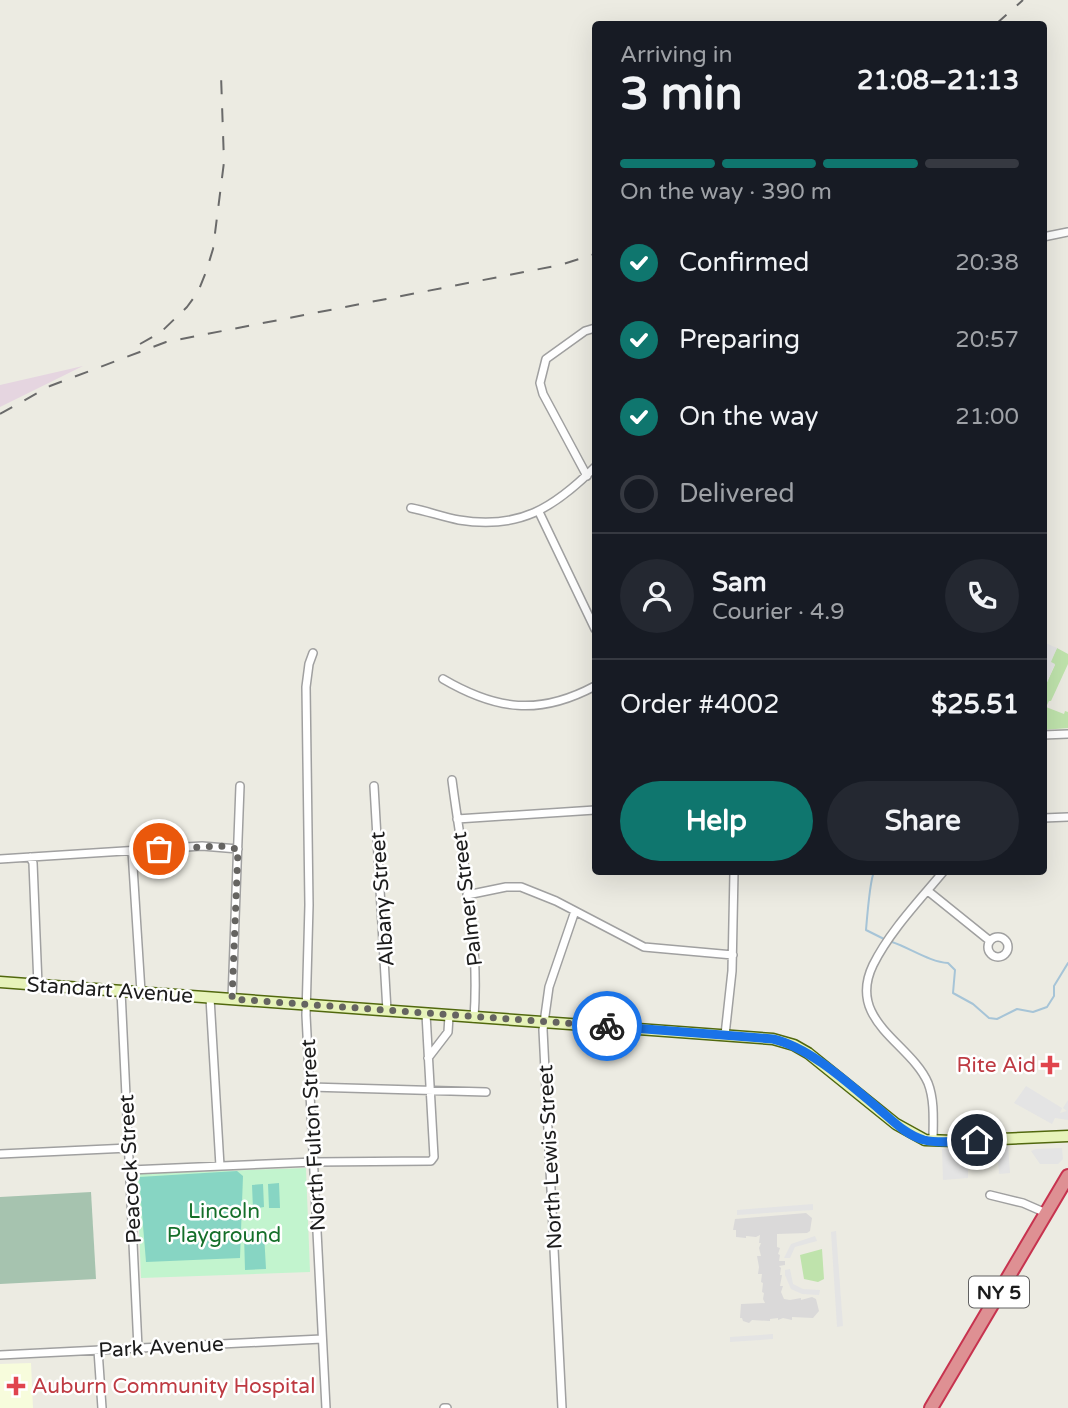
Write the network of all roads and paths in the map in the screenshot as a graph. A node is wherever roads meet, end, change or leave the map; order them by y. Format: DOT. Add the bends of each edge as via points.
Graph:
graph roads {
  1 [pos="1068,232"];
  2 [pos="1047,236"];
  3 [pos="592,329"];
  4 [pos="592,470"];
  5 [pos="587,476"];
  6 [pos="411,508"];
  7 [pos="539,512"];
  8 [pos="592,623"];
  9 [pos="313,653"];
  10 [pos="443,679"];
  11 [pos="592,687"];
  12 [pos="1068,734"];
  13 [pos="1047,735"];
  14 [pos="452,780"];
  15 [pos="240,786"];
  16 [pos="374,786"];
  17 [pos="592,810"];
  18 [pos="1068,817"];
  19 [pos="1047,818"];
  20 [pos="457,819"];
  21 [pos="238,849"];
  22 [pos="132,851"];
  23 [pos="30,857"];
  24 [pos="0,859"];
  25 [pos="734,875"];
  26 [pos="941,875"];
  27 [pos="928,891"];
  28 [pos="467,895"];
  29 [pos="575,911"];
  30 [pos="990,941"];
  31 [pos="733,955"];
  32 [pos="0,982"];
  33 [pos="38,985"];
  34 [pos="121,991"];
  35 [pos="141,992"];
  36 [pos="210,998"];
  37 [pos="232,999"];
  38 [pos="307,1004"];
  39 [pos="387,1011"];
  40 [pos="426,1014"];
  41 [pos="449,1016"];
  42 [pos="474,1018"];
  43 [pos="544,1022"];
  44 [pos="725,1035"];
  45 [pos="428,1058"];
  46 [pos="310,1087"];
  47 [pos="430,1091"];
  48 [pos="486,1092"];
  49 [pos="1068,1136"];
  50 [pos="933,1141"];
  51 [pos="129,1148"];
  52 [pos="0,1154"];
  53 [pos="314,1162"];
  54 [pos="220,1166"];
  55 [pos="130,1170"];
  56 [pos="1068,1176"];
  57 [pos="990,1195"];
  58 [pos="1046,1213"];
  59 [pos="323,1339"];
  60 [pos="138,1348"];
  61 [pos="98,1350"];
  62 [pos="0,1355"];
  63 [pos="102,1408"];
  64 [pos="326,1408"];
  65 [pos="562,1408"];
  66 [pos="931,1408"];
  1 -- 2 [label="street"];
  3 -- 5 [label="street" via="546,359 540,383"];
  4 -- 5 [label="street"];
  5 -- 7 [label="street"];
  6 -- 7 [label="street" via="491,523"];
  7 -- 8 [label="street"];
  9 -- 38 [label="street, North Fulton Street" via="306,687"];
  10 -- 11 [label="street" via="489,701 526,707 557,703"];
  12 -- 13 [label="street"];
  14 -- 20 [label="street, Palmer Street"];
  15 -- 21 [label="street"];
  16 -- 39 [label="street, Albany Street"];
  17 -- 20 [label="street"];
  18 -- 19 [label="street"];
  20 -- 28 [label="street, Palmer Street"];
  21 -- 22 [label="street" via="202,846"];
  21 -- 37 [label="street"];
  22 -- 23 [label="street"];
  22 -- 35 [label="street"];
  23 -- 24 [label="street"];
  23 -- 33 [label="street"];
  25 -- 31 [label="street"];
  26 -- 27 [label="street"];
  27 -- 30 [label="street"];
  27 -- 50 [label="street" via="881,951 867,989 878,1025 927,1081"];
  28 -- 29 [label="street" via="521,887"];
  28 -- 42 [label="street, Palmer Street" via="476,973"];
  29 -- 31 [label="street" via="644,947"];
  29 -- 43 [label="street, North Lewis Street" via="554,967"];
  31 -- 44 [label="street"];
  32 -- 33 [label="street, Standart Avenue"];
  33 -- 34 [label="street, Standart Avenue"];
  34 -- 35 [label="street, Standart Avenue"];
  34 -- 51 [label="street, Peacock Street"];
  35 -- 36 [label="street, Standart Avenue"];
  36 -- 37 [label="street, Standart Avenue"];
  36 -- 54 [label="street"];
  37 -- 38 [label="street, Standart Avenue"];
  38 -- 39 [label="street, Standart Avenue"];
  38 -- 46 [label="street, North Fulton Street"];
  39 -- 40 [label="street, Standart Avenue"];
  40 -- 41 [label="street, Standart Avenue"];
  40 -- 45 [label="street"];
  41 -- 42 [label="street, Standart Avenue"];
  41 -- 45 [label="street" via="448,1032"];
  42 -- 43 [label="street, Standart Avenue"];
  43 -- 44 [label="street, Standart Avenue"];
  43 -- 65 [label="street, North Lewis Street"];
  44 -- 50 [label="street, Standart Avenue" via="773,1039 802,1049 896,1124 918,1138"];
  45 -- 47 [label="street"];
  46 -- 47 [label="street"];
  46 -- 53 [label="street, North Fulton Street"];
  47 -- 48 [label="street"];
  47 -- 53 [label="street" via="433,1159"];
  49 -- 50 [label="street, Standart Avenue"];
  51 -- 52 [label="street"];
  51 -- 55 [label="street, Peacock Street"];
  53 -- 54 [label="street"];
  53 -- 59 [label="street, North Fulton Street"];
  54 -- 55 [label="street"];
  55 -- 60 [label="street, Peacock Street"];
  56 -- 58 [label="highway, NY 5"];
  57 -- 58 [label="street"];
  58 -- 66 [label="highway, NY 5"];
  59 -- 60 [label="street, Park Avenue"];
  59 -- 64 [label="street, North Fulton Street"];
  60 -- 61 [label="street, Park Avenue"];
  61 -- 62 [label="street, Park Avenue"];
  61 -- 63 [label="street"];
}
